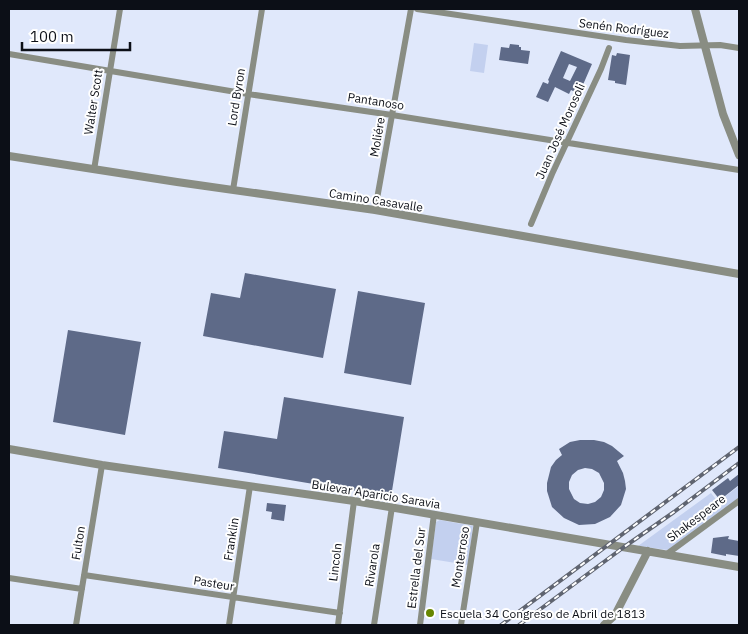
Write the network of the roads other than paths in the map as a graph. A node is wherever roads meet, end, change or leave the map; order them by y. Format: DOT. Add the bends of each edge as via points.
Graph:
graph roads {
  1 [pos="120,9"];
  2 [pos="262,9"];
  3 [pos="411,9"];
  4 [pos="417,9"];
  5 [pos="695,9"];
  6 [pos="705,45"];
  7 [pos="609,48"];
  8 [pos="739,48"];
  9 [pos="9,54"];
  10 [pos="110,70"];
  11 [pos="248,94"];
  12 [pos="392,115"];
  13 [pos="566,142"];
  14 [pos="738,151"];
  15 [pos="9,156"];
  16 [pos="94,170"];
  17 [pos="739,170"];
  18 [pos="233,190"];
  19 [pos="375,210"];
  20 [pos="531,224"];
  21 [pos="739,274"];
  22 [pos="9,450"];
  23 [pos="102,465"];
  24 [pos="250,486"];
  25 [pos="739,500"];
  26 [pos="354,501"];
  27 [pos="392,507"];
  28 [pos="434,514"];
  29 [pos="477,522"];
  30 [pos="648,551"];
  31 [pos="667,554"];
  32 [pos="739,567"];
  33 [pos="84,575"];
  34 [pos="9,578"];
  35 [pos="82,589"];
  36 [pos="233,598"];
  37 [pos="340,613"];
  38 [pos="76,625"];
  39 [pos="229,625"];
  40 [pos="338,625"];
  41 [pos="374,625"];
  42 [pos="420,625"];
  43 [pos="461,625"];
  44 [pos="604,625"];
  1 -- 10 [label="street, Walter Scott"];
  2 -- 11 [label="street, Lord Byron"];
  3 -- 12 [label="street, Moliére"];
  4 -- 6 [label="street, Senén Rodríguez" via="626,40 680,46"];
  5 -- 6 [label="street"];
  6 -- 8 [label="street, Senén Rodríguez"];
  6 -- 14 [label="street" via="723,114"];
  7 -- 13 [label="street, Juan José Morosoli"];
  9 -- 10 [label="street, Pantanoso"];
  10 -- 11 [label="street, Pantanoso"];
  10 -- 16 [label="street, Walter Scott"];
  11 -- 12 [label="street, Pantanoso"];
  11 -- 18 [label="street, Lord Byron"];
  12 -- 13 [label="street, Pantanoso"];
  12 -- 19 [label="street, Moliére"];
  13 -- 17 [label="street, Pantanoso"];
  13 -- 20 [label="street, Juan José Morosoli"];
  15 -- 16 [label="street, Camino Casavalle"];
  16 -- 18 [label="street, Camino Casavalle"];
  18 -- 19 [label="street, Camino Casavalle"];
  19 -- 21 [label="street, Camino Casavalle"];
  22 -- 23 [label="street, Bulevar Aparicio Saravia"];
  23 -- 24 [label="street, Bulevar Aparicio Saravia"];
  23 -- 33 [label="street, Fulton"];
  24 -- 26 [label="street, Bulevar Aparicio Saravia"];
  24 -- 36 [label="street, Franklin"];
  25 -- 31 [label="street, Shakespeare"];
  26 -- 27 [label="street, Bulevar Aparicio Saravia"];
  26 -- 37 [label="street, Lincoln"];
  27 -- 28 [label="street, Bulevar Aparicio Saravia"];
  27 -- 41 [label="street, Rivarola"];
  28 -- 29 [label="street, Bulevar Aparicio Saravia"];
  28 -- 42 [label="street, Estrella del Sur"];
  29 -- 30 [label="street, Bulevar Aparicio Saravia"];
  29 -- 43 [label="street, Monterroso"];
  30 -- 31 [label="street, Bulevar Aparicio Saravia"];
  30 -- 44 [label="street" via="615,615"];
  31 -- 32 [label="street, Bulevar Aparicio Saravia"];
  33 -- 35 [label="street, Fulton"];
  33 -- 36 [label="street, Pasteur"];
  34 -- 35 [label="street"];
  35 -- 38 [label="street, Fulton"];
  36 -- 37 [label="street, Pasteur"];
  36 -- 39 [label="street, Franklin"];
  37 -- 40 [label="street, Lincoln"];
}
